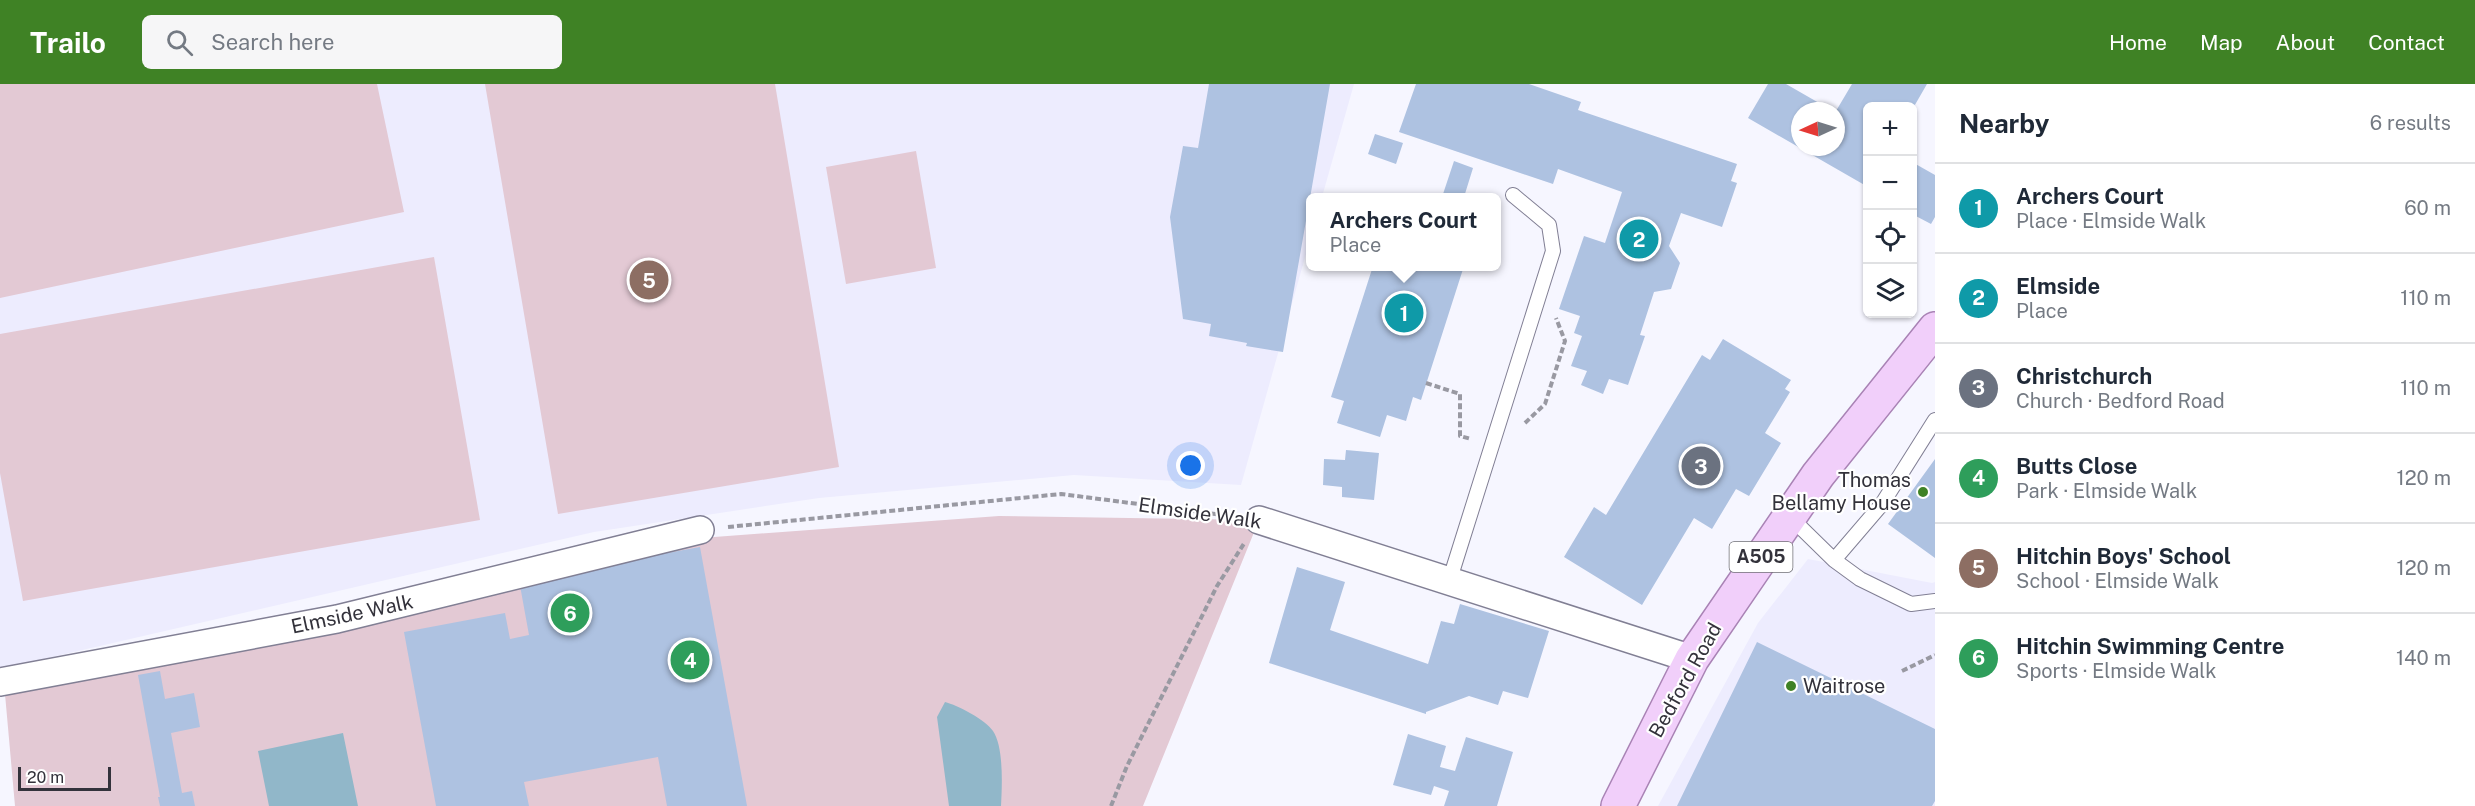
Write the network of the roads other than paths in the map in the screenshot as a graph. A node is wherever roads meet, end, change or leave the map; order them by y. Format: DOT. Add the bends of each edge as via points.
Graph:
graph roads {
  1 [pos="1513,195"];
  2 [pos="1932,339"];
  3 [pos="1935,420"];
  4 [pos="1789,516"];
  5 [pos="1259,520"];
  6 [pos="700,530"];
  7 [pos="1834,560"];
  8 [pos="1449,582"];
  9 [pos="1935,601"];
  10 [pos="1692,659"];
  11 [pos="0,682"];
  12 [pos="1618,806"];
  1 -- 8 [label="lane" via="1549,225 1552,252"];
  2 -- 4 [label="main road, Bedford Road / A505" via="1818,475"];
  3 -- 7 [label="lane" via="1882,504"];
  4 -- 7 [label="lane"];
  4 -- 10 [label="main road, Bedford Road / A505"];
  5 -- 8 [label="street, Elmside Walk"];
  6 -- 11 [label="street, Elmside Walk" via="337,619"];
  7 -- 9 [label="lane" via="1860,579 1911,604"];
  8 -- 10 [label="street, Elmside Walk"];
  10 -- 12 [label="main road, Bedford Road / A505"];
}
